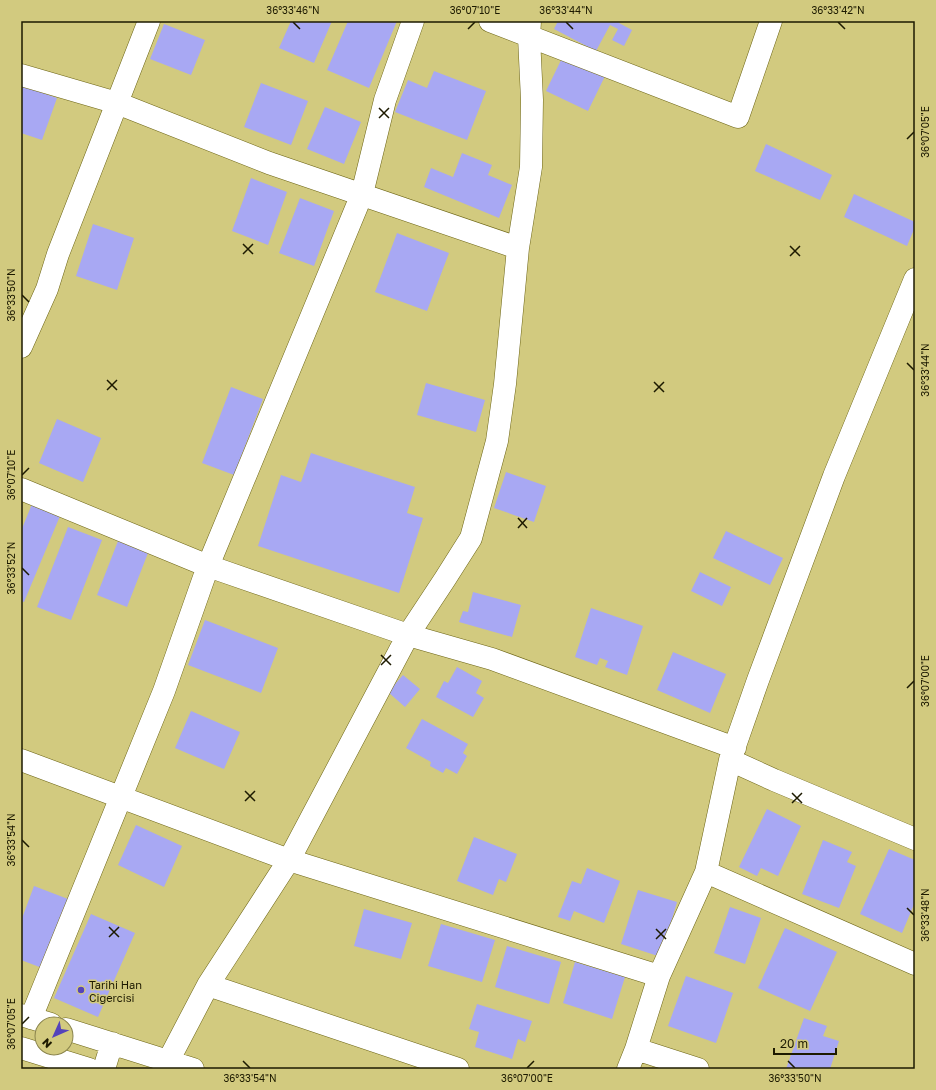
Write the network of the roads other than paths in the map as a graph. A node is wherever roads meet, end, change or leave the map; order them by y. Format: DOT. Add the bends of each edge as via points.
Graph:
graph roads {
  1 [pos="148,21"];
  2 [pos="413,21"];
  3 [pos="490,21"];
  4 [pos="772,21"];
  5 [pos="530,29"];
  6 [pos="21,74"];
  7 [pos="117,103"];
  8 [pos="362,194"];
  9 [pos="518,248"];
  10 [pos="915,279"];
  11 [pos="21,347"];
  12 [pos="21,489"];
  13 [pos="208,566"];
  14 [pos="408,635"];
  15 [pos="732,754"];
  16 [pos="21,760"];
  17 [pos="121,798"];
  18 [pos="915,839"];
  19 [pos="288,860"];
  20 [pos="706,872"];
  21 [pos="915,964"];
  22 [pos="659,976"];
  23 [pos="208,985"];
  24 [pos="35,1016"];
  25 [pos="74,1031"];
  26 [pos="112,1043"];
  27 [pos="21,1048"];
  28 [pos="636,1049"];
  29 [pos="165,1065"];
  30 [pos="89,1069"];
  31 [pos="104,1069"];
  32 [pos="192,1069"];
  33 [pos="458,1069"];
  34 [pos="628,1069"];
  35 [pos="698,1069"];
  1 -- 7 [label="street"];
  2 -- 8 [label="street" via="385,100"];
  3 -- 5 [label="street"];
  4 -- 5 [label="street" via="738,117"];
  5 -- 9 [label="street" via="531,167"];
  6 -- 7 [label="street"];
  7 -- 8 [label="street" via="269,163"];
  7 -- 11 [label="street" via="58,254 47,289"];
  8 -- 9 [label="street"];
  8 -- 13 [label="street"];
  9 -- 14 [label="street" via="497,441 471,538"];
  10 -- 15 [label="street" via="831,483"];
  12 -- 13 [label="street"];
  13 -- 14 [label="street"];
  13 -- 17 [label="street" via="164,691"];
  14 -- 15 [label="street" via="492,658"];
  14 -- 19 [label="street"];
  15 -- 18 [label="street" via="774,780"];
  15 -- 20 [label="street"];
  16 -- 17 [label="street"];
  17 -- 19 [label="street"];
  17 -- 24 [label="street"];
  19 -- 22 [label="street"];
  19 -- 23 [label="street"];
  20 -- 21 [label="street"];
  20 -- 22 [label="street"];
  22 -- 28 [label="street"];
  23 -- 29 [label="street"];
  23 -- 33 [label="street"];
  25 -- 26 [label="street"];
  26 -- 29 [label="street"];
  26 -- 31 [label="street"];
  27 -- 30 [label="street"];
  28 -- 34 [label="street"];
  28 -- 35 [label="street"];
  29 -- 32 [label="street"];
}
